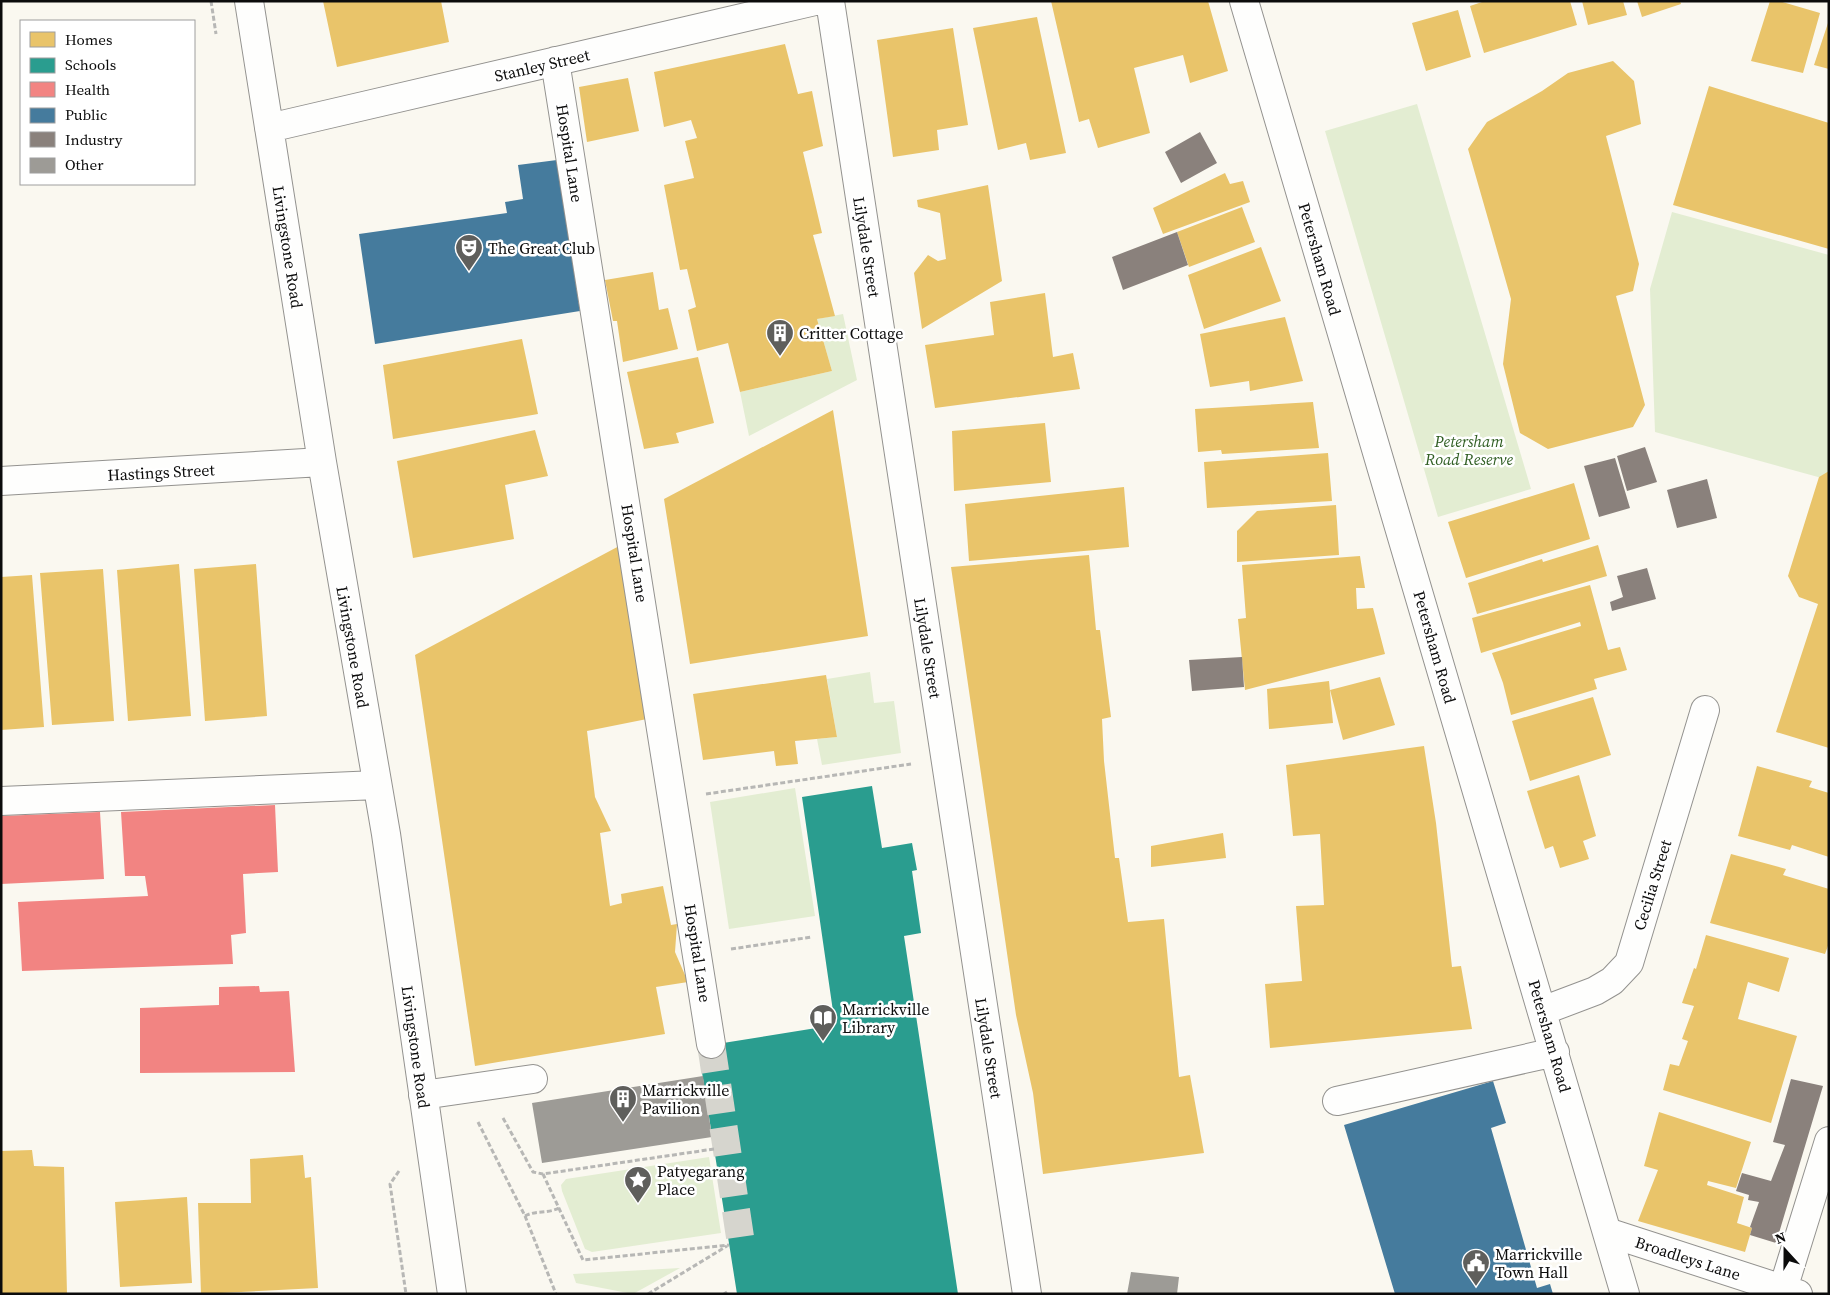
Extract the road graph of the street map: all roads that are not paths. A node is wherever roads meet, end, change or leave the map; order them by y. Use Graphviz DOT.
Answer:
graph roads {
  1 [pos="249,1"];
  2 [pos="815,1"];
  3 [pos="830,1"];
  4 [pos="1244,1"];
  5 [pos="555,62"];
  6 [pos="269,128"];
  7 [pos="322,462"];
  8 [pos="1,481"];
  9 [pos="1705,710"];
  10 [pos="377,785"];
  11 [pos="1,801"];
  12 [pos="1542,1011"];
  13 [pos="711,1044"];
  14 [pos="1554,1052"];
  15 [pos="533,1079"];
  16 [pos="423,1096"];
  17 [pos="1337,1101"];
  18 [pos="1829,1141"];
  19 [pos="1607,1232"];
  20 [pos="1791,1292"];
  21 [pos="452,1294"];
  22 [pos="1027,1294"];
  23 [pos="1625,1294"];
  1 -- 6 [label="street, Livingstone Road"];
  2 -- 5 [label="street, Stanley Street"];
  3 -- 22 [label="street, Lilydale Street"];
  4 -- 12 [label="street, Petersham Road"];
  5 -- 6 [label="street, Stanley Street"];
  5 -- 13 [label="street, Hospital Lane"];
  6 -- 7 [label="street, Livingstone Road"];
  7 -- 8 [label="street, Hastings Street"];
  7 -- 10 [label="street, Livingstone Road"];
  9 -- 12 [label="street, Cecilia Street"];
  10 -- 11 [label="street"];
  10 -- 16 [label="street, Livingstone Road"];
  12 -- 14 [label="street, Petersham Road"];
  14 -- 17 [label="street"];
  14 -- 19 [label="street, Petersham Road"];
  15 -- 16 [label="street"];
  16 -- 21 [label="street, Livingstone Road"];
  18 -- 20 [label="street"];
  19 -- 20 [label="street, Broadleys Lane"];
  19 -- 23 [label="street, Petersham Road"];
}
